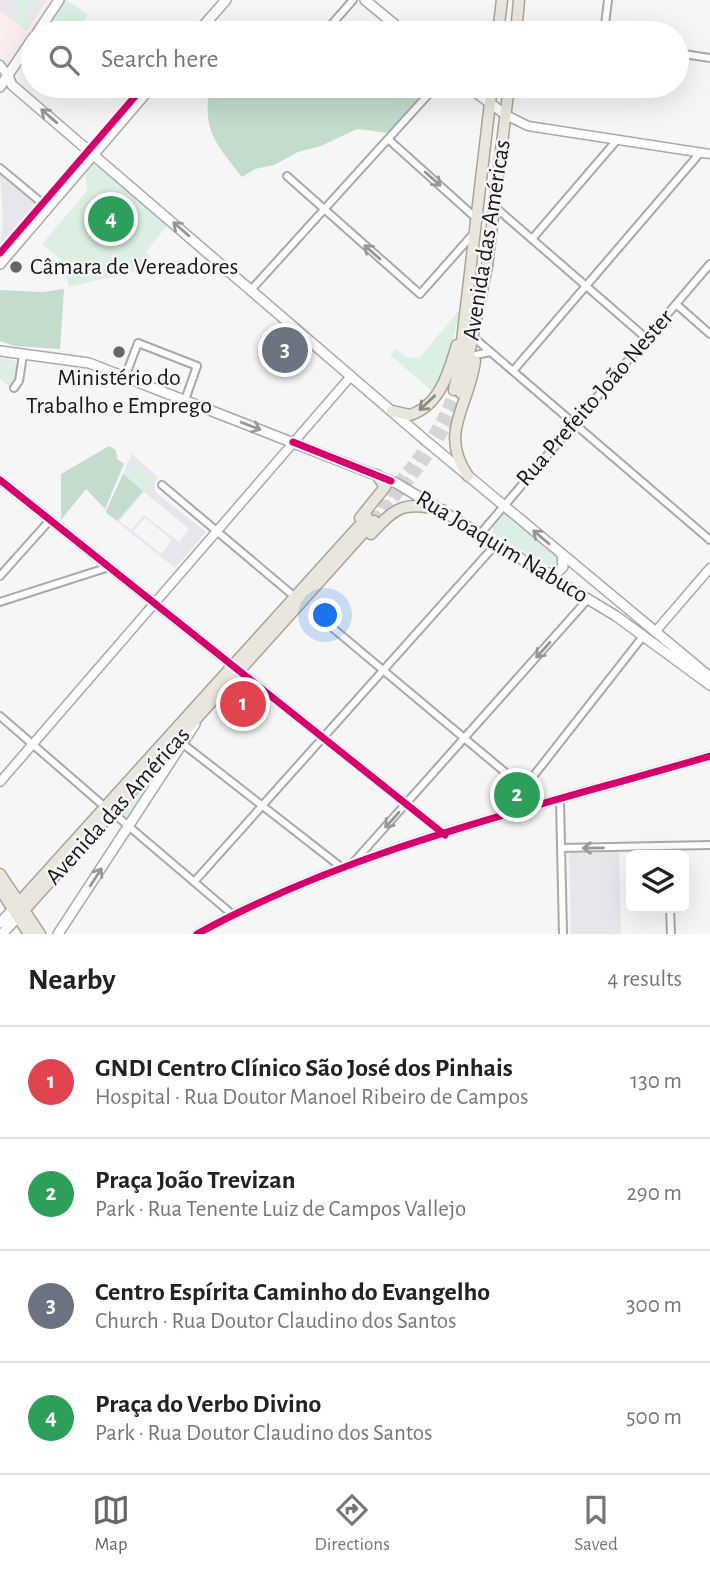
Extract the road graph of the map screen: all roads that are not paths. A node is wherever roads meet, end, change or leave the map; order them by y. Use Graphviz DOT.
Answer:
graph roads {
  1 [pos="59,0"];
  2 [pos="226,0"];
  3 [pos="353,0"];
  4 [pos="365,0"];
  5 [pos="502,0"];
  6 [pos="519,0"];
  7 [pos="608,0"];
  8 [pos="45,21"];
  9 [pos="208,21"];
  10 [pos="335,21"];
  11 [pos="390,21"];
  12 [pos="499,21"];
  13 [pos="517,21"];
  14 [pos="605,21"];
  15 [pos="689,55"];
  16 [pos="21,56"];
  17 [pos="710,58"];
  18 [pos="0,65"];
  19 [pos="8,76"];
  20 [pos="0,87"];
  21 [pos="21,93"];
  22 [pos="27,98"];
  23 [pos="142,98"];
  24 [pos="425,98"];
  25 [pos="482,98"];
  26 [pos="491,98"];
  27 [pos="508,98"];
  28 [pos="490,105"];
  29 [pos="506,115"];
  30 [pos="388,139"];
  31 [pos="617,140"];
  32 [pos="700,153"];
  33 [pos="710,154"];
  34 [pos="94,155"];
  35 [pos="0,168"];
  36 [pos="287,176"];
  37 [pos="495,207"];
  38 [pos="48,208"];
  39 [pos="324,209"];
  40 [pos="477,219"];
  41 [pos="476,230"];
  42 [pos="532,239"];
  43 [pos="0,264"];
  44 [pos="710,264"];
  45 [pos="586,286"];
  46 [pos="251,290"];
  47 [pos="676,304"];
  48 [pos="464,324"];
  49 [pos="710,334"];
  50 [pos="472,337"];
  51 [pos="646,338"];
  52 [pos="0,351"];
  53 [pos="492,352"];
  54 [pos="23,355"];
  55 [pos="476,355"];
  56 [pos="513,371"];
  57 [pos="125,376"];
  58 [pos="351,376"];
  59 [pos="14,388"];
  60 [pos="185,400"];
  61 [pos="392,411"];
  62 [pos="574,423"];
  63 [pos="293,443"];
  64 [pos="377,475"];
  65 [pos="468,475"];
  66 [pos="0,480"];
  67 [pos="162,485"];
  68 [pos="503,505"];
  69 [pos="442,510"];
  70 [pos="371,519"];
  71 [pos="50,520"];
  72 [pos="216,531"];
  73 [pos="481,533"];
  74 [pos="710,540"];
  75 [pos="497,543"];
  76 [pos="562,554"];
  77 [pos="109,567"];
  78 [pos="710,568"];
  79 [pos="580,569"];
  80 [pos="546,573"];
  81 [pos="0,576"];
  82 [pos="310,587"];
  83 [pos="569,587"];
  84 [pos="295,597"];
  85 [pos="589,599"];
  86 [pos="0,602"];
  87 [pos="155,603"];
  88 [pos="316,614"];
  89 [pos="654,632"];
  90 [pos="644,635"];
  91 [pos="236,668"];
  92 [pos="383,670"];
  93 [pos="710,677"];
  94 [pos="710,685"];
  95 [pos="205,710"];
  96 [pos="0,716"];
  97 [pos="323,737"];
  98 [pos="464,738"];
  99 [pos="33,744"];
  100 [pos="183,744"];
  101 [pos="710,756"];
  102 [pos="0,782"];
  103 [pos="524,788"];
  104 [pos="560,801"];
  105 [pos="406,803"];
  106 [pos="544,805"];
  107 [pos="262,806"];
  108 [pos="109,809"];
  109 [pos="129,827"];
  110 [pos="445,835"];
  111 [pos="710,845"];
  112 [pos="669,846"];
  113 [pos="561,848"];
  114 [pos="669,850"];
  115 [pos="353,863"];
  116 [pos="341,867"];
  117 [pos="0,874"];
  118 [pos="194,882"];
  119 [pos="0,889"];
  120 [pos="18,909"];
  121 [pos="670,913"];
  122 [pos="233,915"];
  123 [pos="0,923"];
  124 [pos="2,934"];
  125 [pos="29,934"];
  126 [pos="40,934"];
  127 [pos="58,934"];
  128 [pos="197,934"];
  129 [pos="563,934"];
  130 [pos="671,934"];
  1 -- 8 [label="main road"];
  2 -- 9 [label="main road"];
  3 -- 10 [label="street"];
  4 -- 11 [label="main road"];
  5 -- 12 [label="main road"];
  6 -- 13 [label="main road"];
  7 -- 14 [label="street"];
  15 -- 17 [label="street"];
  16 -- 19 [label="main road"];
  18 -- 19 [label="street"];
  19 -- 20 [label="main road"];
  21 -- 19 [label="main road, one-way"];
  34 -- 22 [label="main road, one-way"];
  23 -- 34 [label="main road"];
  24 -- 30 [label="street"];
  25 -- 28 [label="main road"];
  26 -- 28 [label="main road, Avenida das Américas"];
  27 -- 29 [label="main road, Avenida das Américas"];
  28 -- 29 [label="main road"];
  28 -- 40 [label="main road, Avenida das Américas"];
  29 -- 31 [label="street"];
  29 -- 37 [label="main road, Avenida das Américas"];
  30 -- 39 [label="street"];
  30 -- 40 [label="street, one-way"];
  31 -- 32 [label="street"];
  31 -- 42 [label="street"];
  32 -- 33 [label="street"];
  32 -- 45 [label="street"];
  34 -- 38 [label="main road"];
  46 -- 34 [label="main road, one-way"];
  35 -- 38 [label="street"];
  36 -- 39 [label="street"];
  37 -- 42 [label="street"];
  37 -- 50 [label="main road, Avenida das Américas"];
  38 -- 43 [label="main road"];
  41 -- 39 [label="street, one-way"];
  39 -- 46 [label="street"];
  40 -- 41 [label="main road, Avenida das Américas"];
  41 -- 48 [label="main road, Avenida das Américas"];
  42 -- 45 [label="street"];
  44 -- 47 [label="street, Rua Prefeito João Nester"];
  45 -- 51 [label="street"];
  45 -- 56 [label="street"];
  46 -- 58 [label="main road"];
  47 -- 49 [label="street"];
  47 -- 51 [label="street, Rua Prefeito João Nester"];
  48 -- 50 [label="main road, Avenida das Américas"];
  48 -- 61 [label="main road, one-way"];
  50 -- 53 [label="street"];
  50 -- 55 [label="main road"];
  51 -- 62 [label="street, Rua Prefeito João Nester"];
  52 -- 54 [label="main road, Rua Joaquim Nabuco"];
  53 -- 55 [label="street"];
  53 -- 56 [label="street"];
  54 -- 57 [label="main road, Rua Joaquim Nabuco"];
  54 -- 59 [label="street"];
  55 -- 65 [label="main road"];
  56 -- 62 [label="street"];
  57 -- 60 [label="main road, Rua Joaquim Nabuco"];
  57 -- 60 [label="street"];
  58 -- 61 [label="main road"];
  58 -- 63 [label="street"];
  60 -- 63 [label="main road, Rua Joaquim Nabuco, one-way"];
  61 -- 65 [label="main road"];
  62 -- 68 [label="street, Rua Prefeito João Nester"];
  62 -- 74 [label="street"];
  63 -- 64 [label="main road, Rua Joaquim Nabuco"];
  63 -- 72 [label="street"];
  64 -- 69 [label="main road, Rua Joaquim Nabuco"];
  64 -- 82 [label="main road"];
  65 -- 68 [label="main road"];
  66 -- 71 [label="street"];
  67 -- 72 [label="street"];
  68 -- 73 [label="street, Rua Prefeito João Nester"];
  76 -- 68 [label="main road, one-way"];
  69 -- 73 [label="main road, Rua Joaquim Nabuco"];
  69 -- 82 [label="main road"];
  70 -- 82 [label="main road, Avenida das Américas"];
  71 -- 77 [label="street"];
  71 -- 81 [label="street"];
  72 -- 84 [label="street"];
  72 -- 87 [label="street"];
  73 -- 75 [label="main road, Rua Joaquim Nabuco"];
  75 -- 80 [label="main road, Rua Joaquim Nabuco"];
  75 -- 92 [label="street"];
  76 -- 79 [label="main road"];
  76 -- 80 [label="main road"];
  77 -- 86 [label="street"];
  77 -- 87 [label="street"];
  78 -- 89 [label="street"];
  79 -- 83 [label="main road"];
  79 -- 89 [label="main road"];
  80 -- 83 [label="main road, Rua Joaquim Nabuco"];
  82 -- 84 [label="main road, Avenida das Américas"];
  82 -- 91 [label="main road, Avenida das Américas"];
  83 -- 85 [label="main road, Rua Joaquim Nabuco"];
  84 -- 91 [label="main road, Avenida das Américas"];
  85 -- 90 [label="main road, Rua Joaquim Nabuco"];
  85 -- 98 [label="street, one-way"];
  87 -- 91 [label="street"];
  87 -- 99 [label="street"];
  88 -- 92 [label="street"];
  89 -- 93 [label="main road"];
  90 -- 94 [label="main road, Rua Joaquim Nabuco"];
  90 -- 103 [label="street"];
  91 -- 95 [label="main road, Avenida das Américas"];
  91 -- 97 [label="street"];
  91 -- 108 [label="main road, Avenida das Américas"];
  92 -- 97 [label="street"];
  92 -- 98 [label="street"];
  95 -- 100 [label="main road"];
  95 -- 108 [label="main road, Avenida das Américas"];
  96 -- 99 [label="street"];
  97 -- 105 [label="street"];
  97 -- 107 [label="street"];
  98 -- 103 [label="street"];
  98 -- 105 [label="street"];
  99 -- 102 [label="street"];
  99 -- 108 [label="street"];
  100 -- 107 [label="street"];
  100 -- 109 [label="main road"];
  101 -- 104 [label="street"];
  103 -- 106 [label="street"];
  104 -- 106 [label="street"];
  104 -- 113 [label="street"];
  105 -- 110 [label="street"];
  105 -- 115 [label="street, one-way"];
  106 -- 110 [label="street"];
  107 -- 116 [label="street"];
  107 -- 118 [label="street"];
  108 -- 109 [label="street"];
  108 -- 120 [label="main road, Avenida das Américas"];
  109 -- 118 [label="street"];
  127 -- 109 [label="main road, one-way"];
  110 -- 115 [label="street"];
  111 -- 112 [label="street"];
  112 -- 113 [label="street, one-way"];
  112 -- 114 [label="street"];
  113 -- 129 [label="street"];
  115 -- 116 [label="street"];
  116 -- 122 [label="street"];
  117 -- 120 [label="main road"];
  118 -- 122 [label="street"];
  119 -- 120 [label="main road"];
  120 -- 123 [label="main road, Avenida das Américas"];
  120 -- 124 [label="main road, Avenida das Américas"];
  120 -- 125 [label="main road"];
  120 -- 126 [label="main road"];
  121 -- 130 [label="street"];
  122 -- 128 [label="street"];
}
